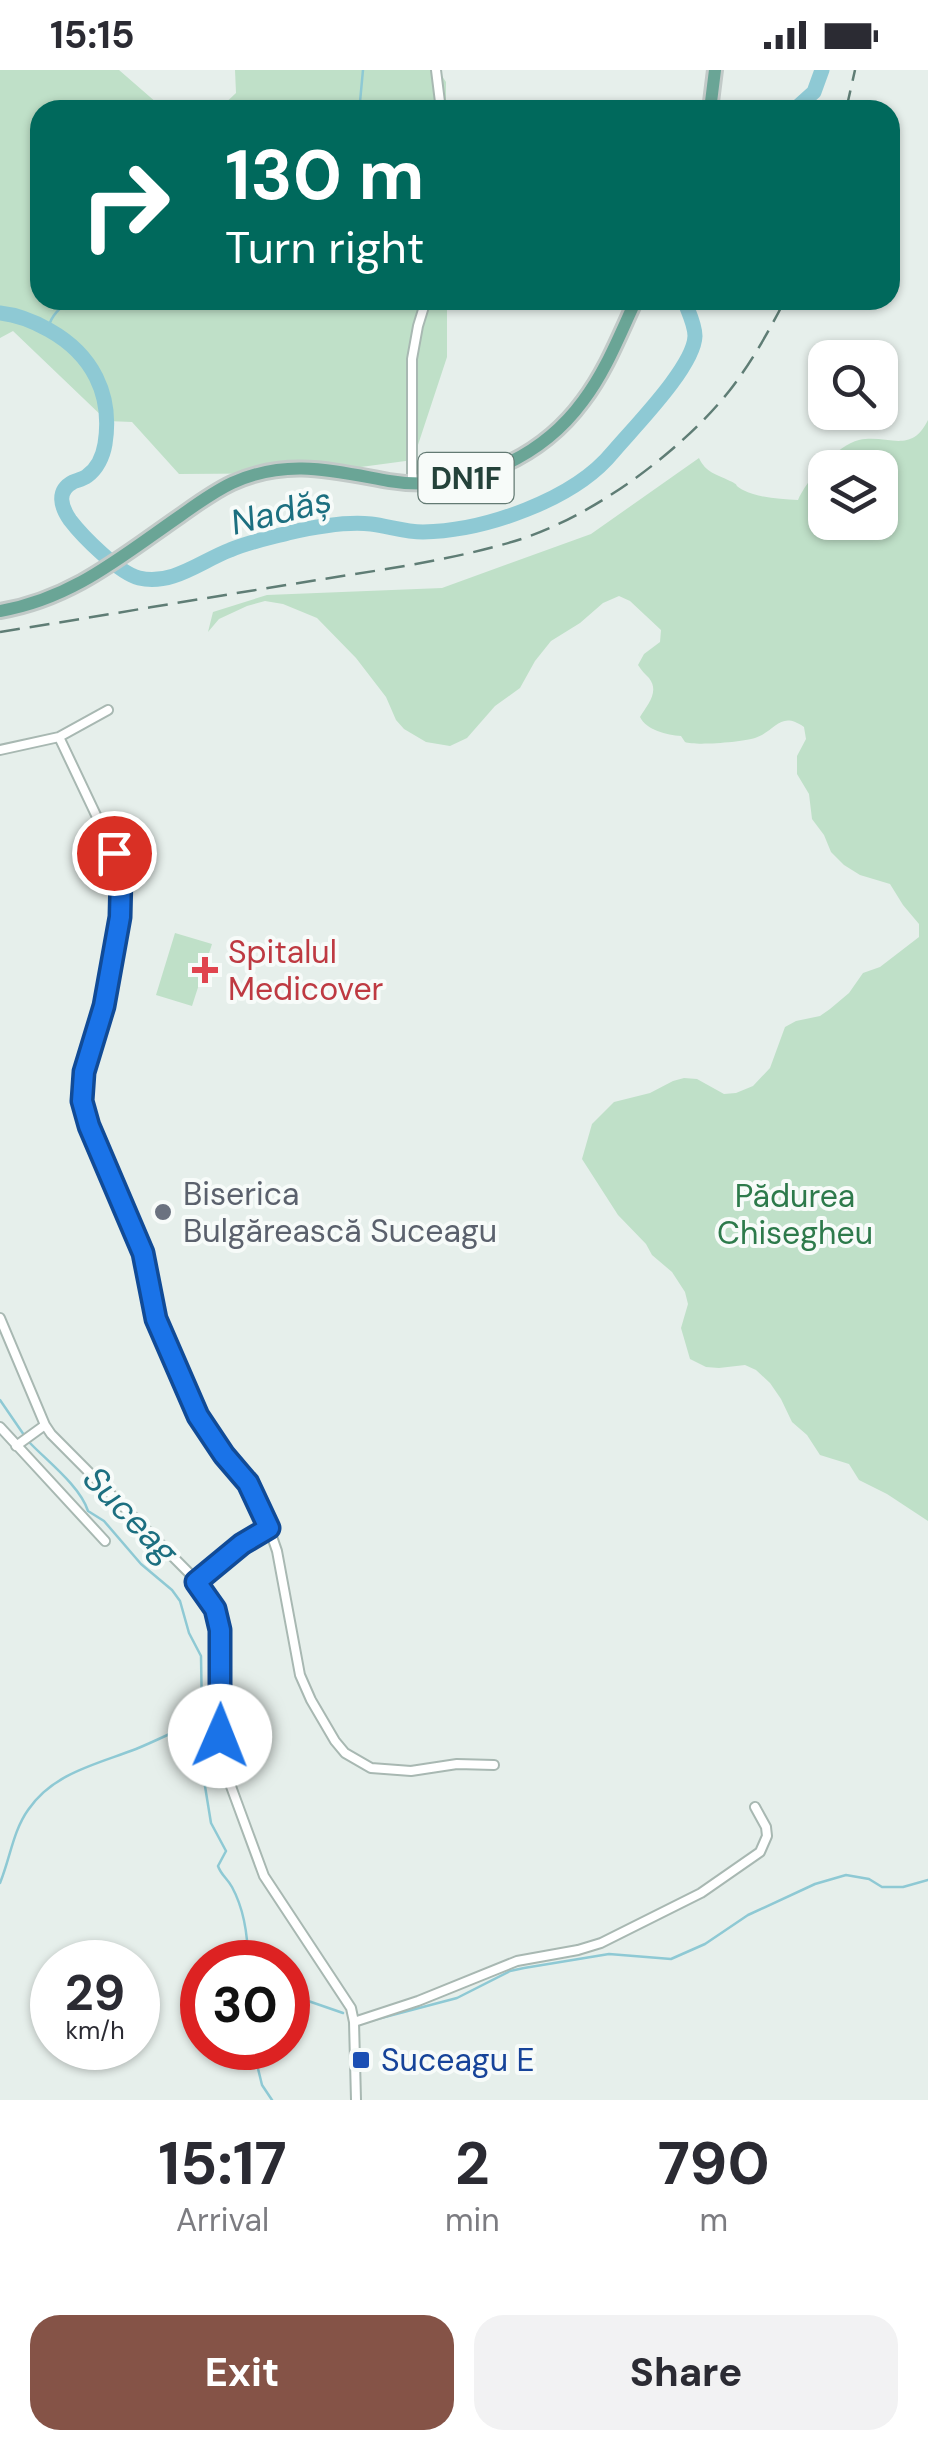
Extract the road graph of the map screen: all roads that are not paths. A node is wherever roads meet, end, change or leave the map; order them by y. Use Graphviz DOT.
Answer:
graph roads {
  1 [pos="436,70"];
  2 [pos="715,70"];
  3 [pos="440,100"];
  4 [pos="711,100"];
  5 [pos="423,310"];
  6 [pos="631,310"];
  7 [pos="412,484"];
  8 [pos="0,610"];
  9 [pos="108,710"];
  10 [pos="60,736"];
  11 [pos="0,750"];
  12 [pos="0,1318"];
  13 [pos="42,1427"];
  14 [pos="0,1428"];
  15 [pos="16,1446"];
  16 [pos="269,1528"];
  17 [pos="106,1541"];
  18 [pos="196,1582"];
  19 [pos="494,1765"];
  20 [pos="755,1806"];
  21 [pos="354,2022"];
  22 [pos="356,2100"];
  1 -- 3 [label="street"];
  2 -- 4 [label="main road"];
  5 -- 7 [label="street"];
  6 -- 7 [label="main road, DN1F"];
  7 -- 8 [label="main road, DN1F"];
  9 -- 10 [label="street"];
  10 -- 11 [label="street"];
  10 -- 16 [label="street"];
  12 -- 13 [label="street"];
  13 -- 15 [label="street"];
  13 -- 18 [label="street"];
  14 -- 15 [label="street"];
  15 -- 17 [label="street"];
  16 -- 18 [label="street"];
  16 -- 19 [label="street"];
  18 -- 21 [label="street"];
  20 -- 21 [label="street"];
  21 -- 22 [label="street"];
}
